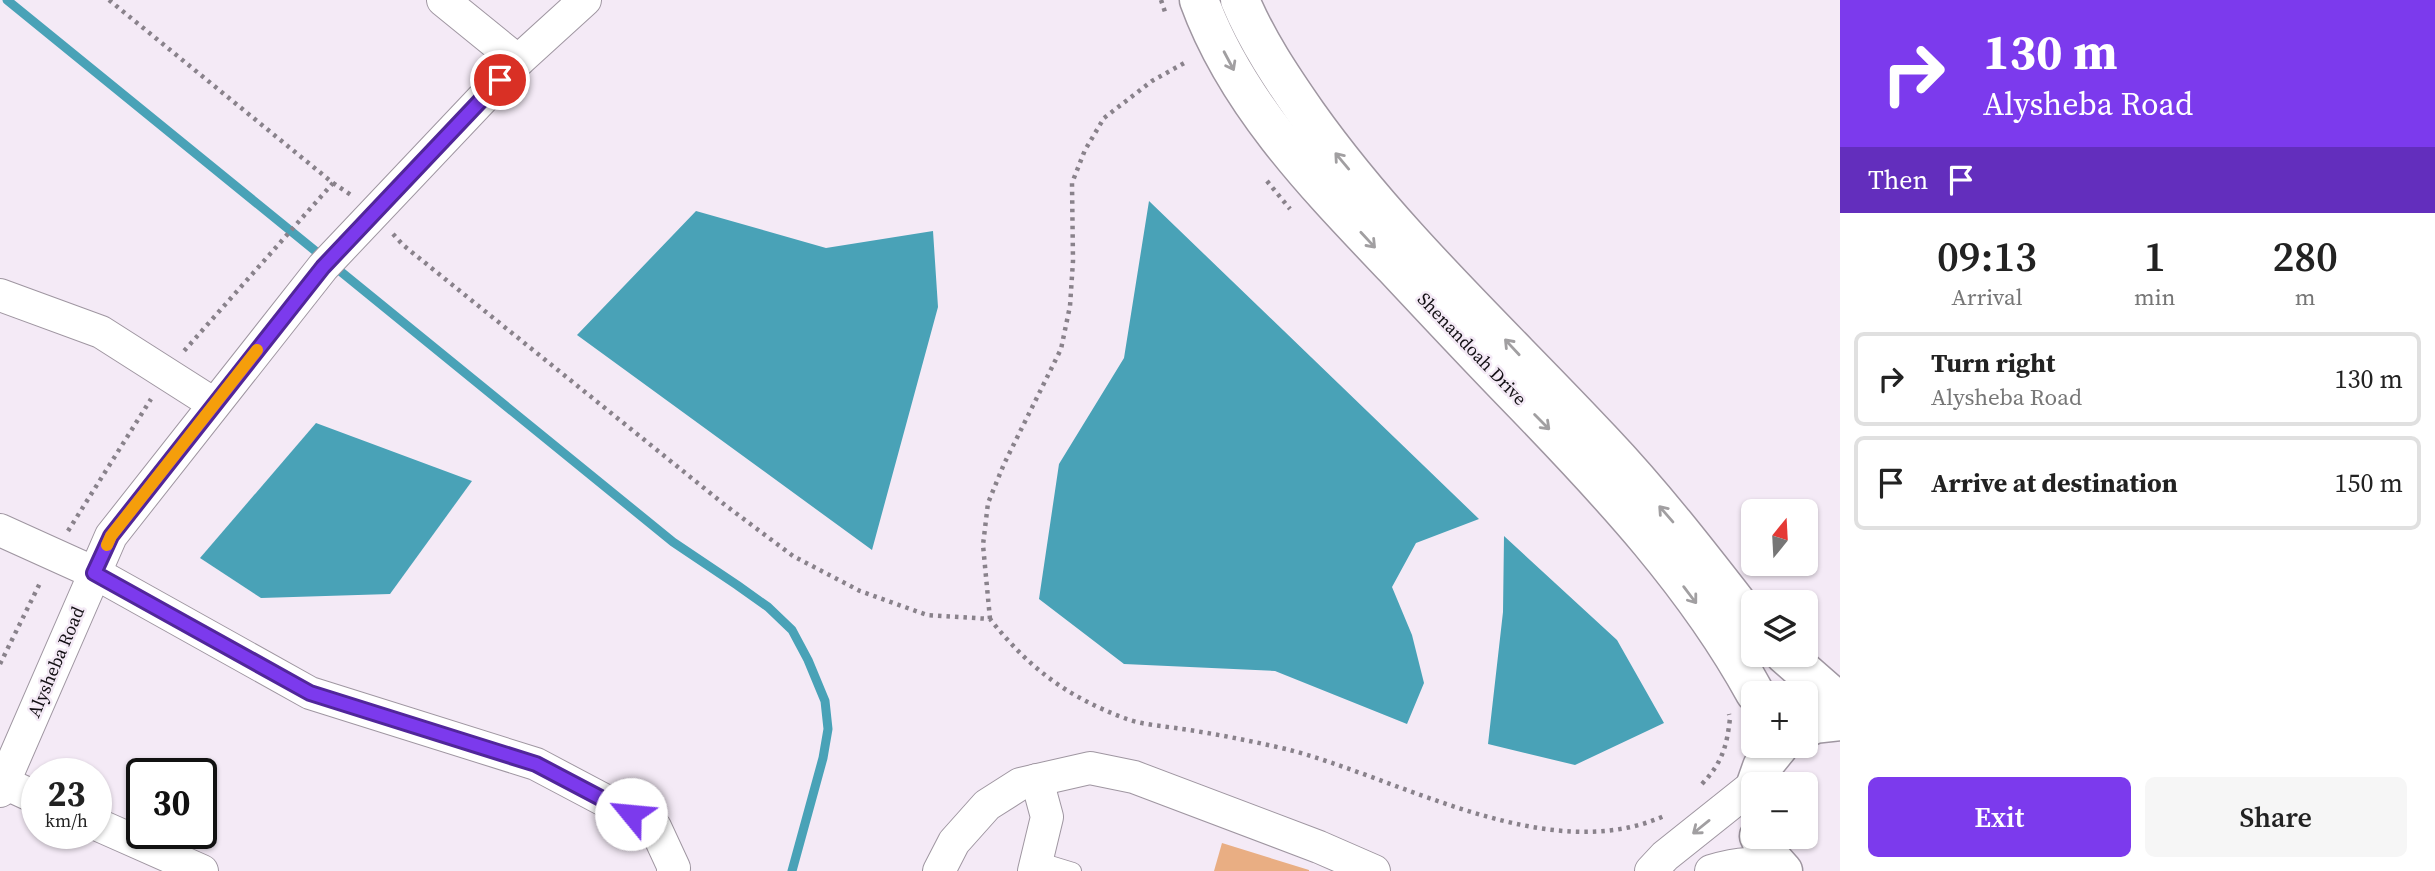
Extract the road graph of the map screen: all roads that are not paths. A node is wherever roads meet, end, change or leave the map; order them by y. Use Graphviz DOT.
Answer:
graph roads {
  1 [pos="443,0"];
  2 [pos="585,0"];
  3 [pos="1240,0"];
  4 [pos="1184,11"];
  5 [pos="518,61"];
  6 [pos="0,295"];
  7 [pos="214,404"];
  8 [pos="0,530"];
  9 [pos="94,573"];
  10 [pos="1741,608"];
  11 [pos="1799,667"];
  12 [pos="1741,701"];
  13 [pos="1840,703"];
  14 [pos="1840,721"];
  15 [pos="1818,724"];
  16 [pos="1037,780"];
  17 [pos="1,785"];
  18 [pos="1741,788"];
  19 [pos="21,792"];
  20 [pos="112,831"];
  21 [pos="1766,849"];
  22 [pos="1036,865"];
  23 [pos="202,871"];
  24 [pos="673,871"];
  25 [pos="939,871"];
  26 [pos="1073,871"];
  27 [pos="1373,871"];
  28 [pos="1651,871"];
  29 [pos="1711,871"];
  30 [pos="1783,871"];
  1 -- 5 [label="street"];
  2 -- 5 [label="street, Alysheba Road"];
  10 -- 3 [label="street, Shenandoah Drive, one-way"];
  4 -- 12 [label="street, Shenandoah Drive, one-way"];
  5 -- 7 [label="street, Alysheba Road"];
  6 -- 7 [label="street"];
  7 -- 9 [label="street, Alysheba Road"];
  8 -- 9 [label="street"];
  9 -- 17 [label="street, Alysheba Road"];
  9 -- 24 [label="street"];
  11 -- 13 [label="street"];
  14 -- 15 [label="street"];
  16 -- 22 [label="street"];
  16 -- 25 [label="street"];
  16 -- 27 [label="street"];
  17 -- 19 [label="street"];
  18 -- 28 [label="street, one-way"];
  20 -- 23 [label="street"];
  21 -- 30 [label="street"];
  22 -- 26 [label="lane"];
  29 -- 30 [label="street"];
}
